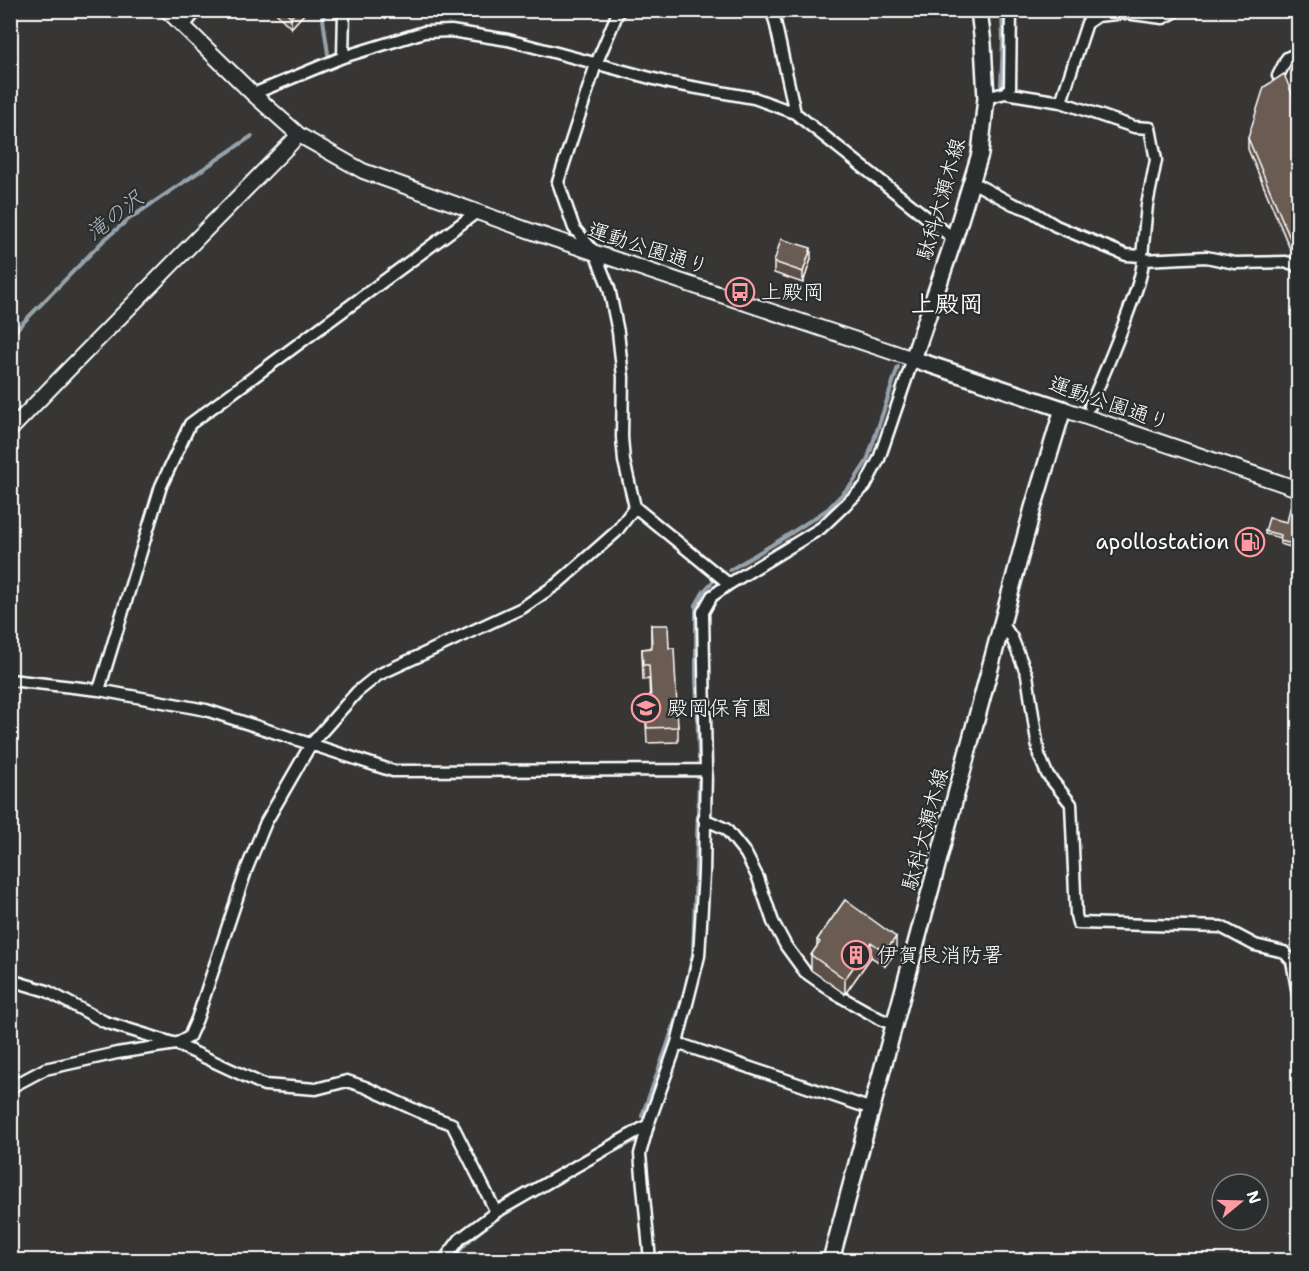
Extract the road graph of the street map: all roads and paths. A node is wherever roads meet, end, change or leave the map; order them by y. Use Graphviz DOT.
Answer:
graph roads {
  1 [pos="167,10"];
  2 [pos="197,10"];
  3 [pos="344,10"];
  4 [pos="619,10"];
  5 [pos="771,10"];
  6 [pos="979,10"];
  7 [pos="1011,10"];
  8 [pos="1174,10"];
  9 [pos="184,26"];
  10 [pos="343,57"];
  11 [pos="1299,57"];
  12 [pos="596,64"];
  13 [pos="1278,76"];
  14 [pos="1005,93"];
  15 [pos="253,94"];
  16 [pos="986,98"];
  17 [pos="1060,102"];
  18 [pos="795,112"];
  19 [pos="299,135"];
  20 [pos="972,182"];
  21 [pos="477,212"];
  22 [pos="954,238"];
  23 [pos="595,253"];
  24 [pos="1143,258"];
  25 [pos="1299,268"];
  26 [pos="913,359"];
  27 [pos="1090,406"];
  28 [pos="1063,409"];
  29 [pos="10,430"];
  30 [pos="1299,489"];
  31 [pos="635,507"];
  32 [pos="729,584"];
  33 [pos="1002,623"];
  34 [pos="10,680"];
  35 [pos="99,690"];
  36 [pos="311,744"];
  37 [pos="706,770"];
  38 [pos="704,819"];
  39 [pos="10,980"];
  40 [pos="1299,994"];
  41 [pos="894,1024"];
  42 [pos="677,1043"];
  43 [pos="176,1044"];
  44 [pos="10,1089"];
  45 [pos="872,1109"];
  46 [pos="648,1125"];
  47 [pos="496,1212"];
  48 [pos="444,1260"];
  49 [pos="650,1260"];
  50 [pos="831,1260"];
  1 -- 9 [label="street, 運動公園通り"];
  2 -- 9 [label="street"];
  3 -- 10 [label="street"];
  4 -- 12 [label="street"];
  5 -- 18 [label="street"];
  6 -- 16 [label="main road, 駄科大瀬木線"];
  7 -- 14 [label="street"];
  8 -- 17 [label="street"];
  9 -- 15 [label="street, 運動公園通り"];
  10 -- 12 [label="street"];
  10 -- 15 [label="street"];
  11 -- 13 [label="street"];
  12 -- 18 [label="street"];
  12 -- 23 [label="street"];
  14 -- 16 [label="street"];
  14 -- 17 [label="street"];
  15 -- 19 [label="street, 運動公園通り"];
  16 -- 20 [label="main road, 駄科大瀬木線"];
  17 -- 24 [label="street"];
  18 -- 22 [label="street"];
  19 -- 21 [label="street, 運動公園通り"];
  19 -- 29 [label="street"];
  20 -- 22 [label="main road, 駄科大瀬木線"];
  20 -- 24 [label="street"];
  21 -- 23 [label="street, 運動公園通り"];
  21 -- 35 [label="street"];
  22 -- 26 [label="main road, 駄科大瀬木線"];
  23 -- 26 [label="street, 運動公園通り"];
  23 -- 31 [label="street"];
  24 -- 25 [label="street"];
  24 -- 27 [label="street"];
  26 -- 28 [label="main road, 運動公園通り"];
  26 -- 32 [label="street"];
  28 -- 30 [label="street, 運動公園通り"];
  28 -- 33 [label="main road, 駄科大瀬木線"];
  31 -- 32 [label="street"];
  31 -- 36 [label="street"];
  32 -- 37 [label="street"];
  33 -- 40 [label="street"];
  33 -- 41 [label="main road, 駄科大瀬木線"];
  34 -- 35 [label="street"];
  35 -- 36 [label="street"];
  36 -- 37 [label="street"];
  36 -- 43 [label="street"];
  37 -- 38 [label="street"];
  38 -- 41 [label="street"];
  38 -- 42 [label="street"];
  39 -- 43 [label="street"];
  41 -- 45 [label="main road, 駄科大瀬木線"];
  42 -- 45 [label="street"];
  42 -- 46 [label="street"];
  43 -- 44 [label="street"];
  43 -- 47 [label="street"];
  45 -- 50 [label="main road, 駄科大瀬木線"];
  46 -- 47 [label="street"];
  46 -- 49 [label="street"];
  47 -- 48 [label="street"];
}
